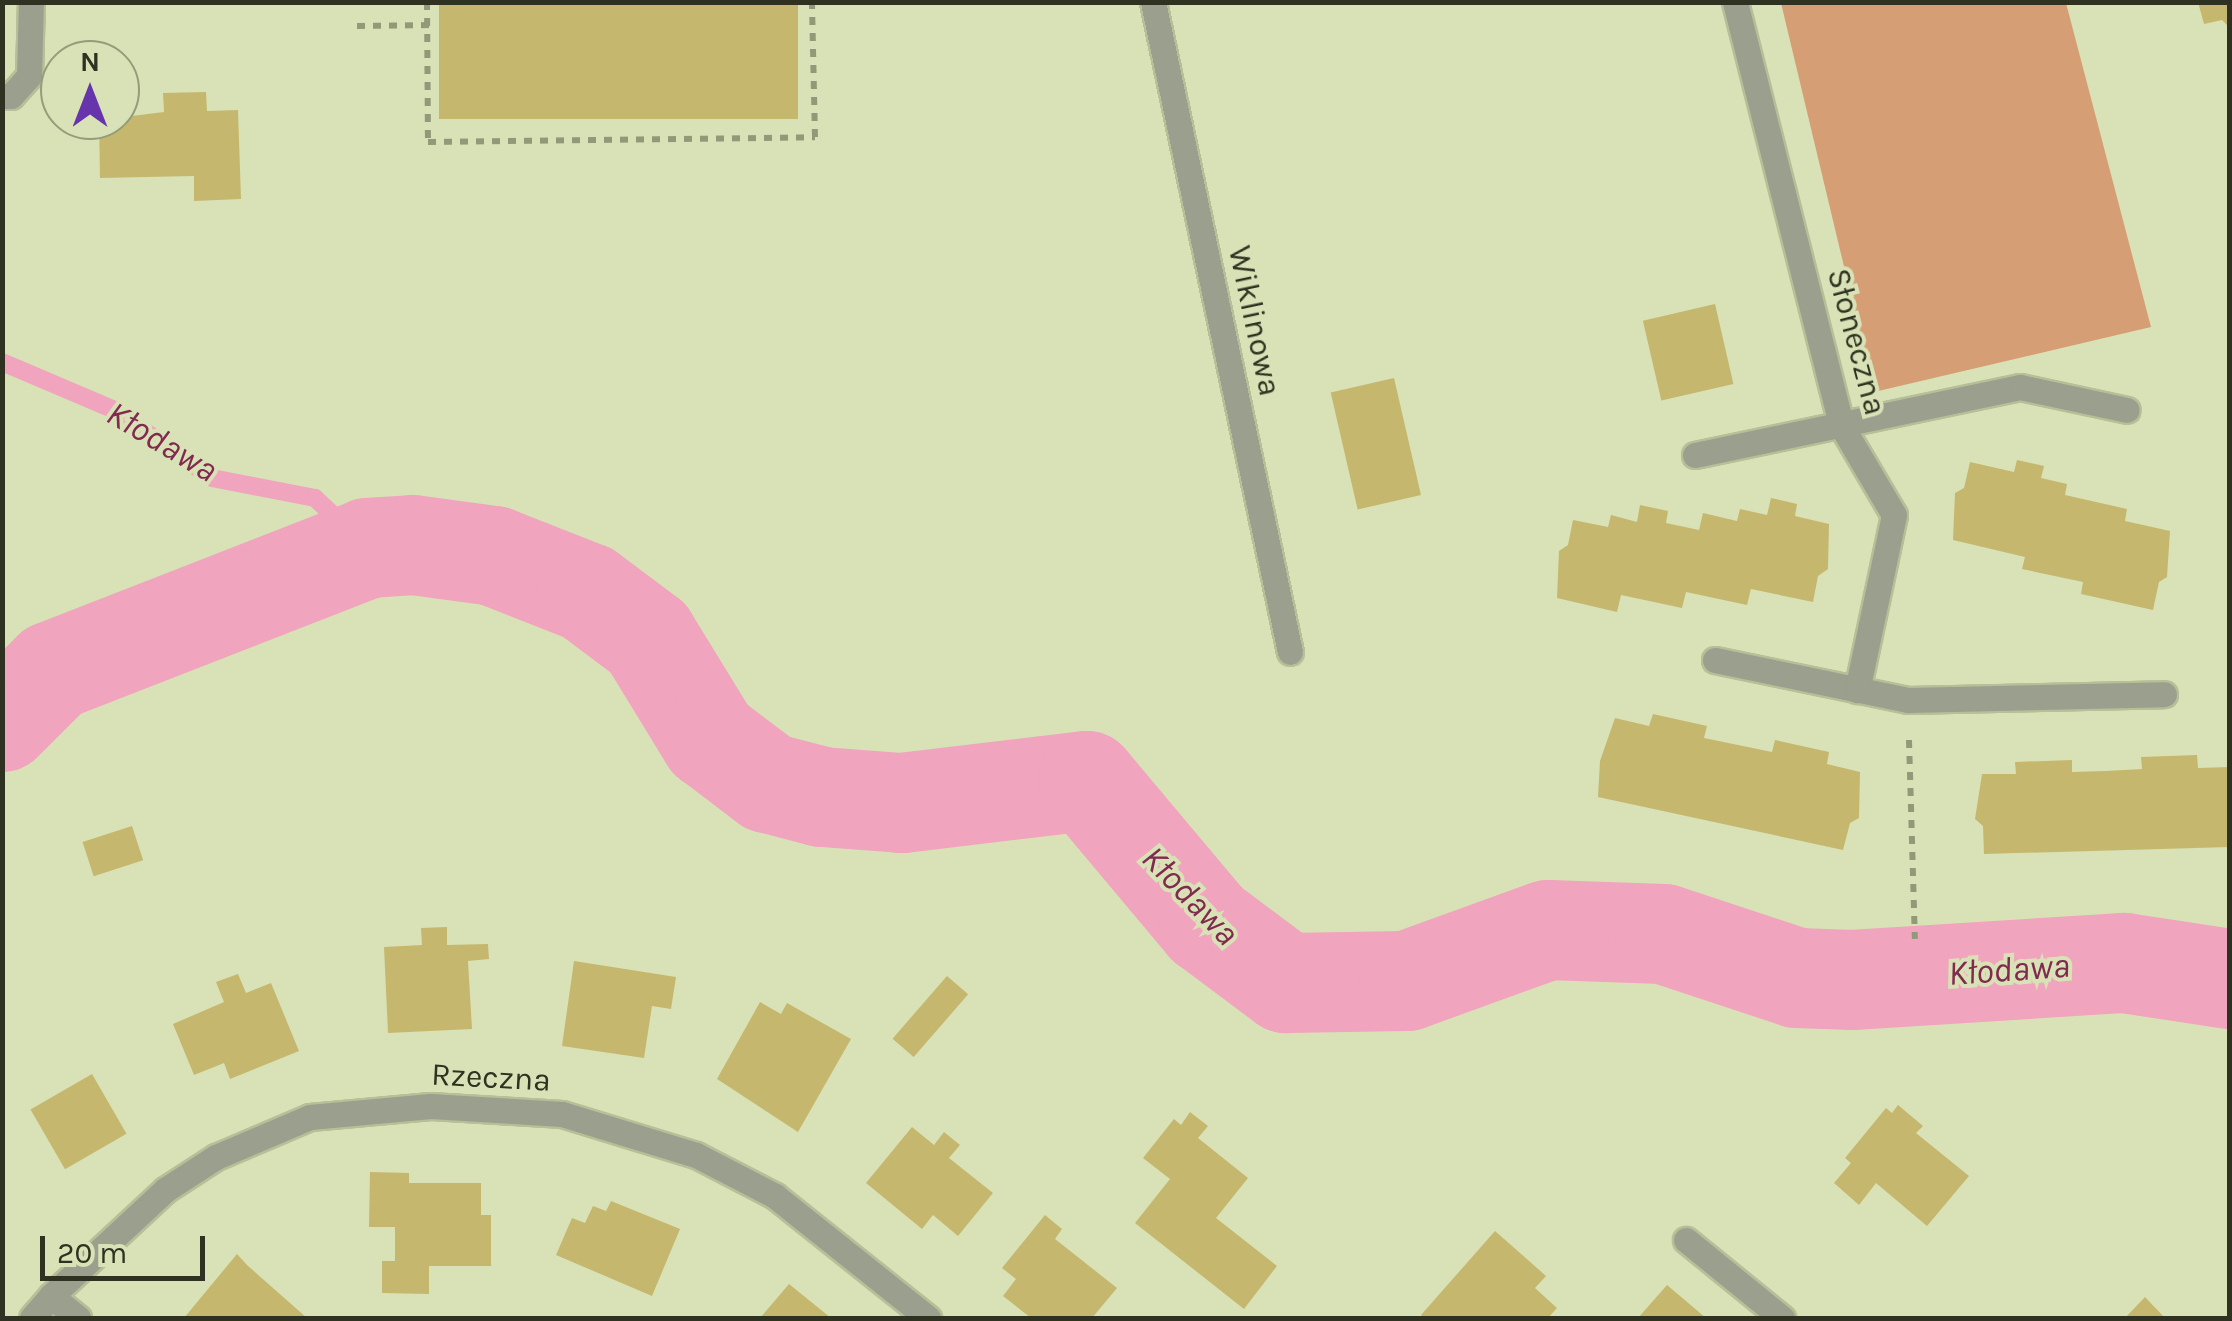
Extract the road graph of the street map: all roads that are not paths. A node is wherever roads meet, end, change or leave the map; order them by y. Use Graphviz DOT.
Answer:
graph roads {
  1 [pos="31,2"];
  2 [pos="1154,2"];
  3 [pos="1735,2"];
  4 [pos="2,96"];
  5 [pos="2126,410"];
  6 [pos="1841,425"];
  7 [pos="1695,454"];
  8 [pos="1290,652"];
  9 [pos="1714,660"];
  10 [pos="1857,690"];
  11 [pos="2164,694"];
  12 [pos="1686,1240"];
  13 [pos="51,1296"];
  14 [pos="32,1318"];
  15 [pos="78,1318"];
  16 [pos="928,1318"];
  17 [pos="1782,1318"];
  1 -- 4 [label="street"];
  2 -- 8 [label="street, Wiklinowa"];
  3 -- 6 [label="street, Słoneczna"];
  5 -- 6 [label="street"];
  6 -- 7 [label="street"];
  6 -- 10 [label="street, Słoneczna"];
  9 -- 10 [label="street"];
  10 -- 11 [label="street"];
  12 -- 17 [label="street"];
  13 -- 14 [label="street, Rzeczna"];
  13 -- 15 [label="street"];
  13 -- 16 [label="street, Rzeczna"];
}
